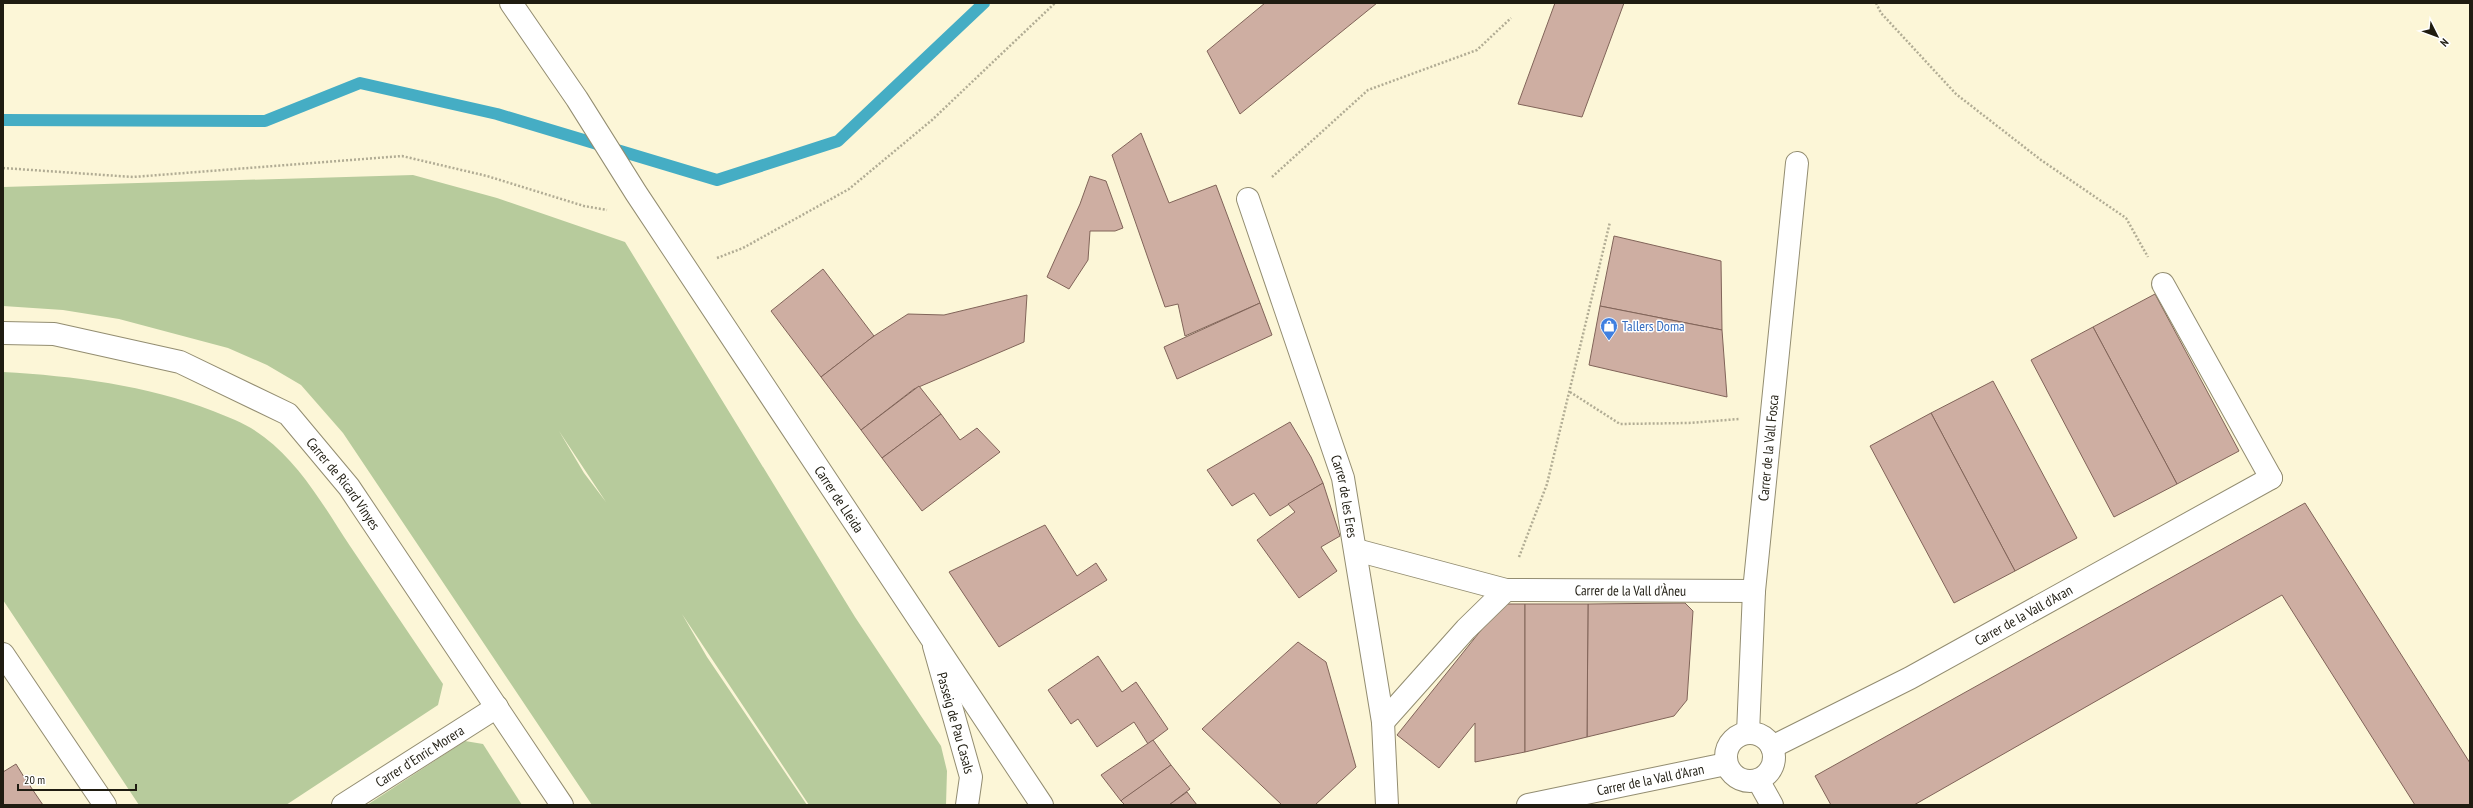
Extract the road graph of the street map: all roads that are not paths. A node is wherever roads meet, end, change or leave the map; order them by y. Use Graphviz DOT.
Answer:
graph roads {
  1 [pos="511,3"];
  2 [pos="1797,163"];
  3 [pos="1248,199"];
  4 [pos="2163,284"];
  5 [pos="3,333"];
  6 [pos="1356,550"];
  7 [pos="1506,590"];
  8 [pos="1754,591"];
  9 [pos="933,641"];
  10 [pos="3,654"];
  11 [pos="496,707"];
  12 [pos="1383,722"];
  13 [pos="1748,732"];
  14 [pos="1772,747"];
  15 [pos="1726,764"];
  16 [pos="1758,780"];
  17 [pos="105,805"];
  18 [pos="342,805"];
  19 [pos="562,805"];
  20 [pos="967,805"];
  21 [pos="1042,805"];
  22 [pos="1387,805"];
  23 [pos="1528,805"];
  24 [pos="1772,805"];
  1 -- 9 [label="street, Carrer de Lleida"];
  2 -- 8 [label="street, Carrer de la Vall Fosca"];
  3 -- 6 [label="street, Carrer de les Eres"];
  4 -- 14 [label="street, Carrer de la Vall d'Aran"];
  5 -- 11 [label="street, Carrer de Ricard Vinyes"];
  6 -- 7 [label="street, Carrer de la Vall d'Àneu"];
  6 -- 12 [label="street, Carrer de les Eres"];
  7 -- 8 [label="street, Carrer de la Vall d'Àneu"];
  7 -- 12 [label="street"];
  8 -- 13 [label="street, Carrer de la Vall Fosca"];
  9 -- 20 [label="street, Passeig de Pau Casals"];
  9 -- 21 [label="street, Carrer de Lleida"];
  10 -- 17 [label="street"];
  11 -- 18 [label="street, Carrer d'Enric Morera"];
  11 -- 19 [label="street, Carrer de Ricard Vinyes"];
  12 -- 22 [label="street, Carrer de les Eres"];
  13 -- 14 [label="street"];
  13 -- 15 [label="street"];
  14 -- 16 [label="street"];
  15 -- 16 [label="street"];
  15 -- 23 [label="street, Carrer de la Vall d'Aran"];
  16 -- 24 [label="street"];
}
